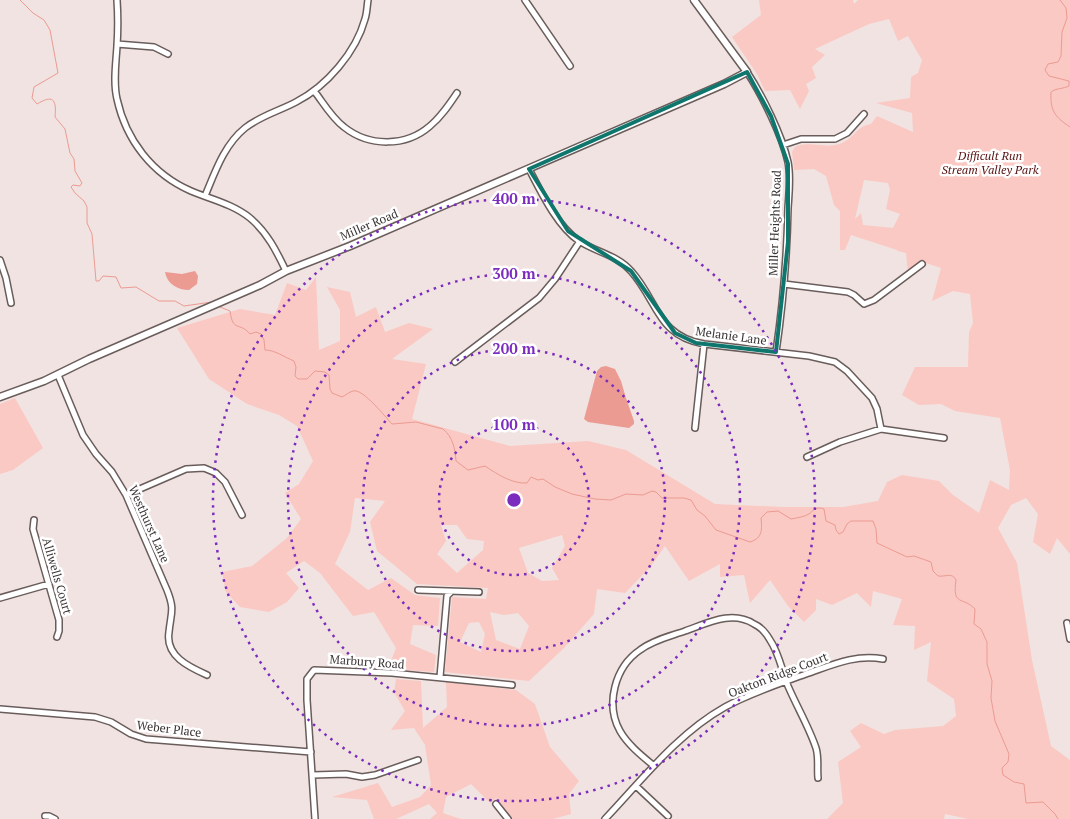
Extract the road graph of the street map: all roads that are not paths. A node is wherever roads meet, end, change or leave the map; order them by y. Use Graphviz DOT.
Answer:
graph roads {
  1 [pos="117,0"];
  2 [pos="368,0"];
  3 [pos="525,0"];
  4 [pos="694,0"];
  5 [pos="117,44"];
  6 [pos="168,54"];
  7 [pos="570,66"];
  8 [pos="746,72"];
  9 [pos="315,92"];
  10 [pos="457,93"];
  11 [pos="864,114"];
  12 [pos="783,145"];
  13 [pos="529,169"];
  14 [pos="205,196"];
  15 [pos="580,241"];
  16 [pos="0,260"];
  17 [pos="922,264"];
  18 [pos="286,271"];
  19 [pos="784,284"];
  20 [pos="10,303"];
  21 [pos="704,344"];
  22 [pos="776,352"];
  23 [pos="455,362"];
  24 [pos="58,375"];
  25 [pos="0,397"];
  26 [pos="695,428"];
  27 [pos="881,429"];
  28 [pos="944,438"];
  29 [pos="807,457"];
  30 [pos="126,495"];
  31 [pos="242,515"];
  32 [pos="34,520"];
  33 [pos="49,584"];
  34 [pos="418,590"];
  35 [pos="451,592"];
  36 [pos="480,592"];
  37 [pos="0,598"];
  38 [pos="1068,623"];
  39 [pos="57,637"];
  40 [pos="1070,639"];
  41 [pos="883,658"];
  42 [pos="208,676"];
  43 [pos="440,677"];
  44 [pos="786,681"];
  45 [pos="512,685"];
  46 [pos="0,709"];
  47 [pos="311,752"];
  48 [pos="418,760"];
  49 [pos="654,766"];
  50 [pos="313,775"];
  51 [pos="818,778"];
  52 [pos="636,786"];
  53 [pos="496,804"];
  54 [pos="45,816"];
  55 [pos="668,816"];
  56 [pos="55,819"];
  57 [pos="315,819"];
  58 [pos="508,819"];
  59 [pos="605,819"];
  1 -- 5 [label="street"];
  2 -- 9 [label="street"];
  3 -- 7 [label="street"];
  4 -- 8 [label="street, Miller Heights Road"];
  5 -- 6 [label="street"];
  5 -- 14 [label="street"];
  8 -- 12 [label="street, Miller Heights Road"];
  8 -- 13 [label="street, Miller Road"];
  9 -- 10 [label="street"];
  9 -- 14 [label="street"];
  11 -- 12 [label="street"];
  12 -- 19 [label="street, Miller Heights Road"];
  13 -- 15 [label="street, Melanie Lane"];
  13 -- 18 [label="street, Miller Road"];
  14 -- 18 [label="street"];
  15 -- 21 [label="street, Melanie Lane"];
  15 -- 23 [label="street"];
  16 -- 20 [label="street"];
  17 -- 19 [label="street"];
  18 -- 24 [label="street, Miller Road"];
  19 -- 22 [label="street, Miller Heights Road"];
  21 -- 22 [label="street, Melanie Lane"];
  21 -- 26 [label="street"];
  22 -- 27 [label="street, Melanie Lane"];
  24 -- 25 [label="street, Miller Road"];
  24 -- 30 [label="street, Westhurst Lane"];
  27 -- 28 [label="street"];
  27 -- 29 [label="street"];
  30 -- 31 [label="street"];
  30 -- 42 [label="street, Westhurst Lane"];
  32 -- 33 [label="street, Alliwells Court"];
  33 -- 37 [label="street"];
  33 -- 39 [label="street, Alliwells Court"];
  34 -- 35 [label="street"];
  35 -- 36 [label="street"];
  35 -- 43 [label="street"];
  38 -- 40 [label="street"];
  41 -- 44 [label="street, Oakton Ridge Court"];
  43 -- 45 [label="street, Marbury Road"];
  43 -- 47 [label="street, Marbury Road"];
  44 -- 49 [label="street, Oakton Ridge Court"];
  44 -- 49 [label="street"];
  44 -- 51 [label="street"];
  46 -- 47 [label="street, Weber Place"];
  47 -- 50 [label="street, Marbury Road"];
  48 -- 50 [label="street"];
  49 -- 52 [label="street, Oakton Ridge Court"];
  50 -- 57 [label="street, Marbury Road"];
  52 -- 55 [label="street"];
  52 -- 59 [label="street, Oakton Ridge Court"];
  53 -- 58 [label="street"];
  54 -- 56 [label="street"];
}
